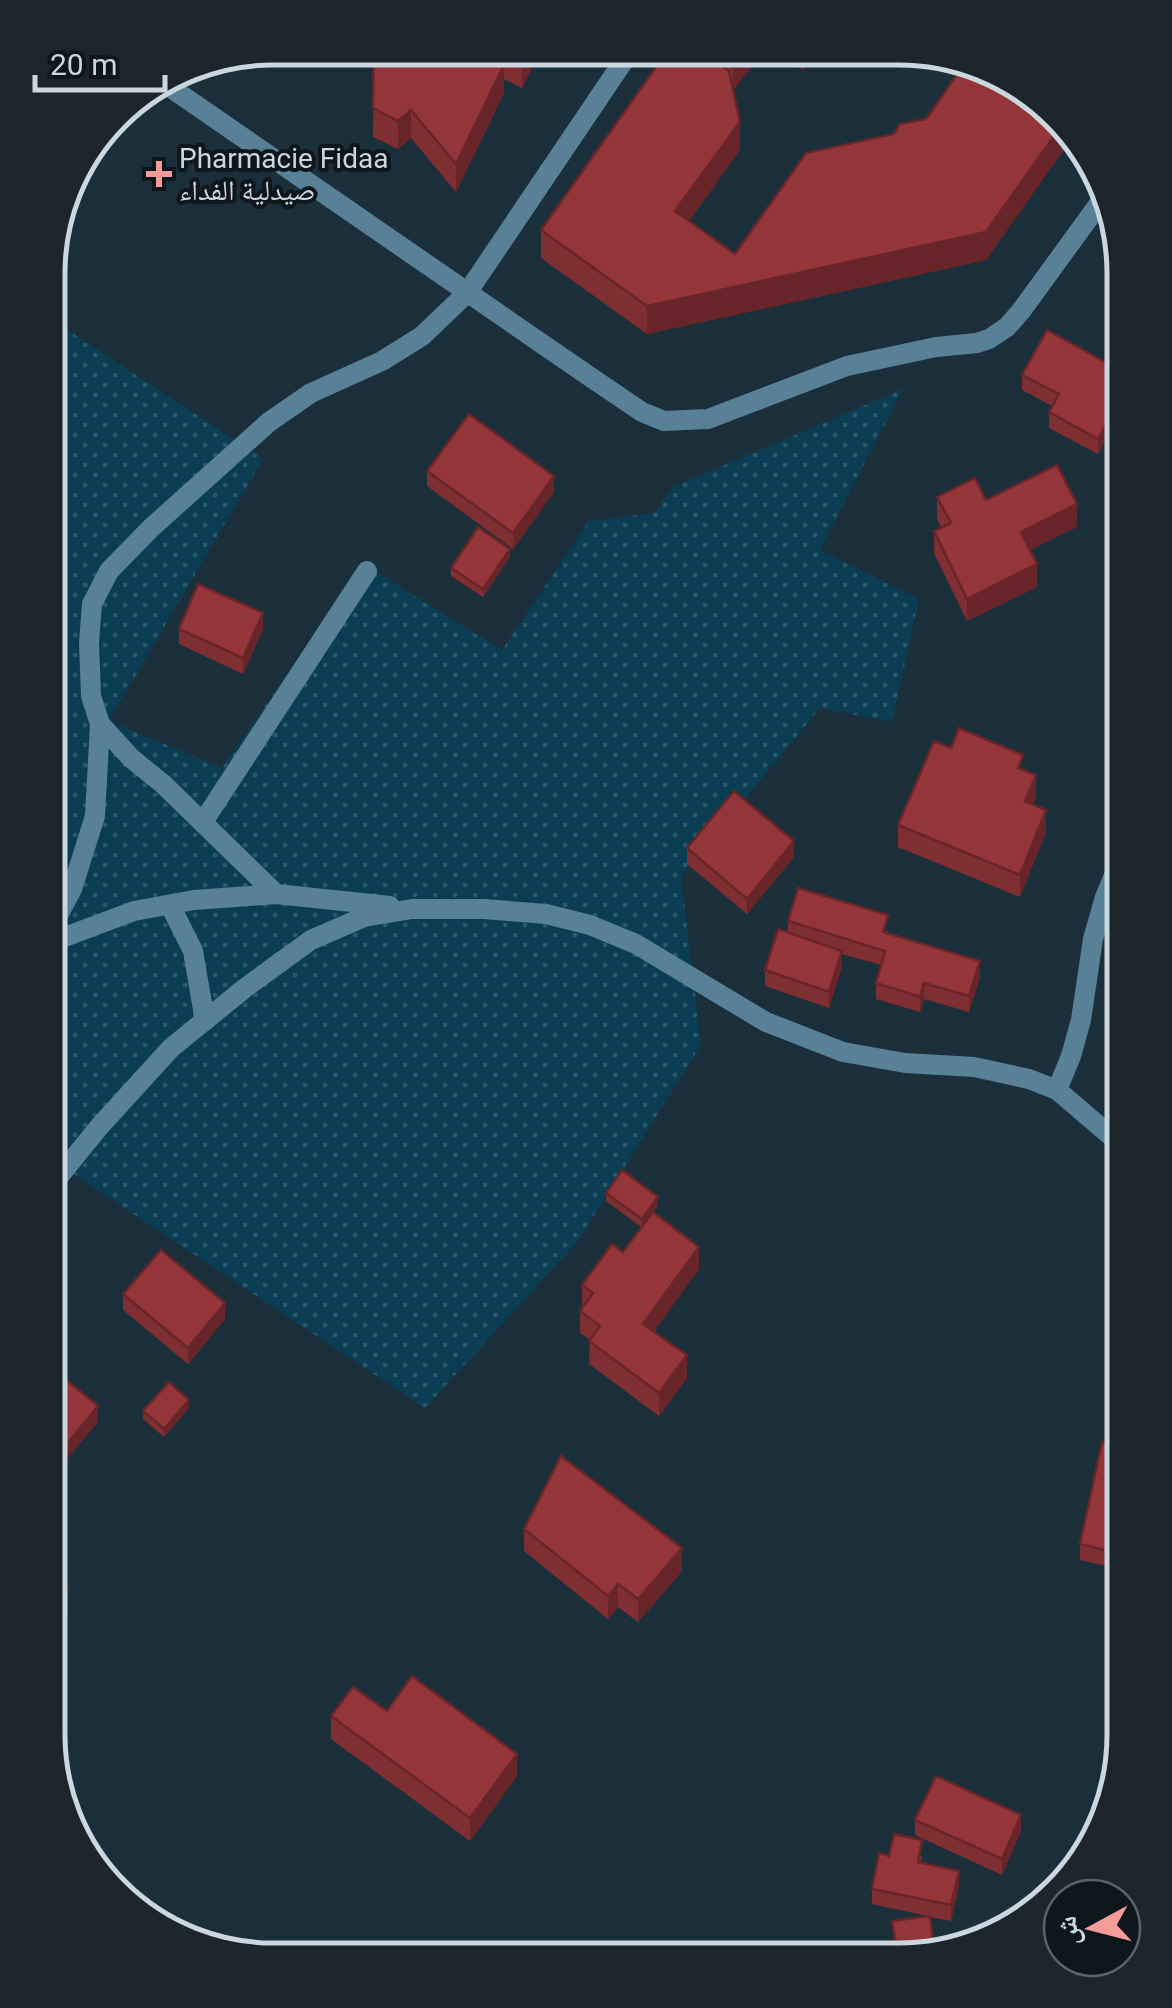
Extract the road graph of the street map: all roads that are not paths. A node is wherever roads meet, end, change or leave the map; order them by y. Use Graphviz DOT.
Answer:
graph roads {
  1 [pos="620,65"];
  2 [pos="175,90"];
  3 [pos="1096,208"];
  4 [pos="467,293"];
  5 [pos="367,571"];
  6 [pos="100,724"];
  7 [pos="203,822"];
  8 [pos="1107,892"];
  9 [pos="276,894"];
  10 [pos="65,903"];
  11 [pos="170,905"];
  12 [pos="412,909"];
  13 [pos="65,937"];
  14 [pos="205,1021"];
  15 [pos="1057,1090"];
  16 [pos="1107,1133"];
  17 [pos="65,1169"];
  1 -- 4 [label="street"];
  2 -- 4 [label="street"];
  3 -- 4 [label="street"];
  4 -- 6 [label="street"];
  5 -- 7 [label="street"];
  6 -- 7 [label="street"];
  6 -- 10 [label="street"];
  7 -- 9 [label="street"];
  8 -- 15 [label="street"];
  9 -- 11 [label="street"];
  9 -- 12 [label="street"];
  11 -- 13 [label="street"];
  11 -- 14 [label="street"];
  12 -- 14 [label="street"];
  12 -- 15 [label="street"];
  14 -- 17 [label="street"];
  15 -- 16 [label="street"];
}
